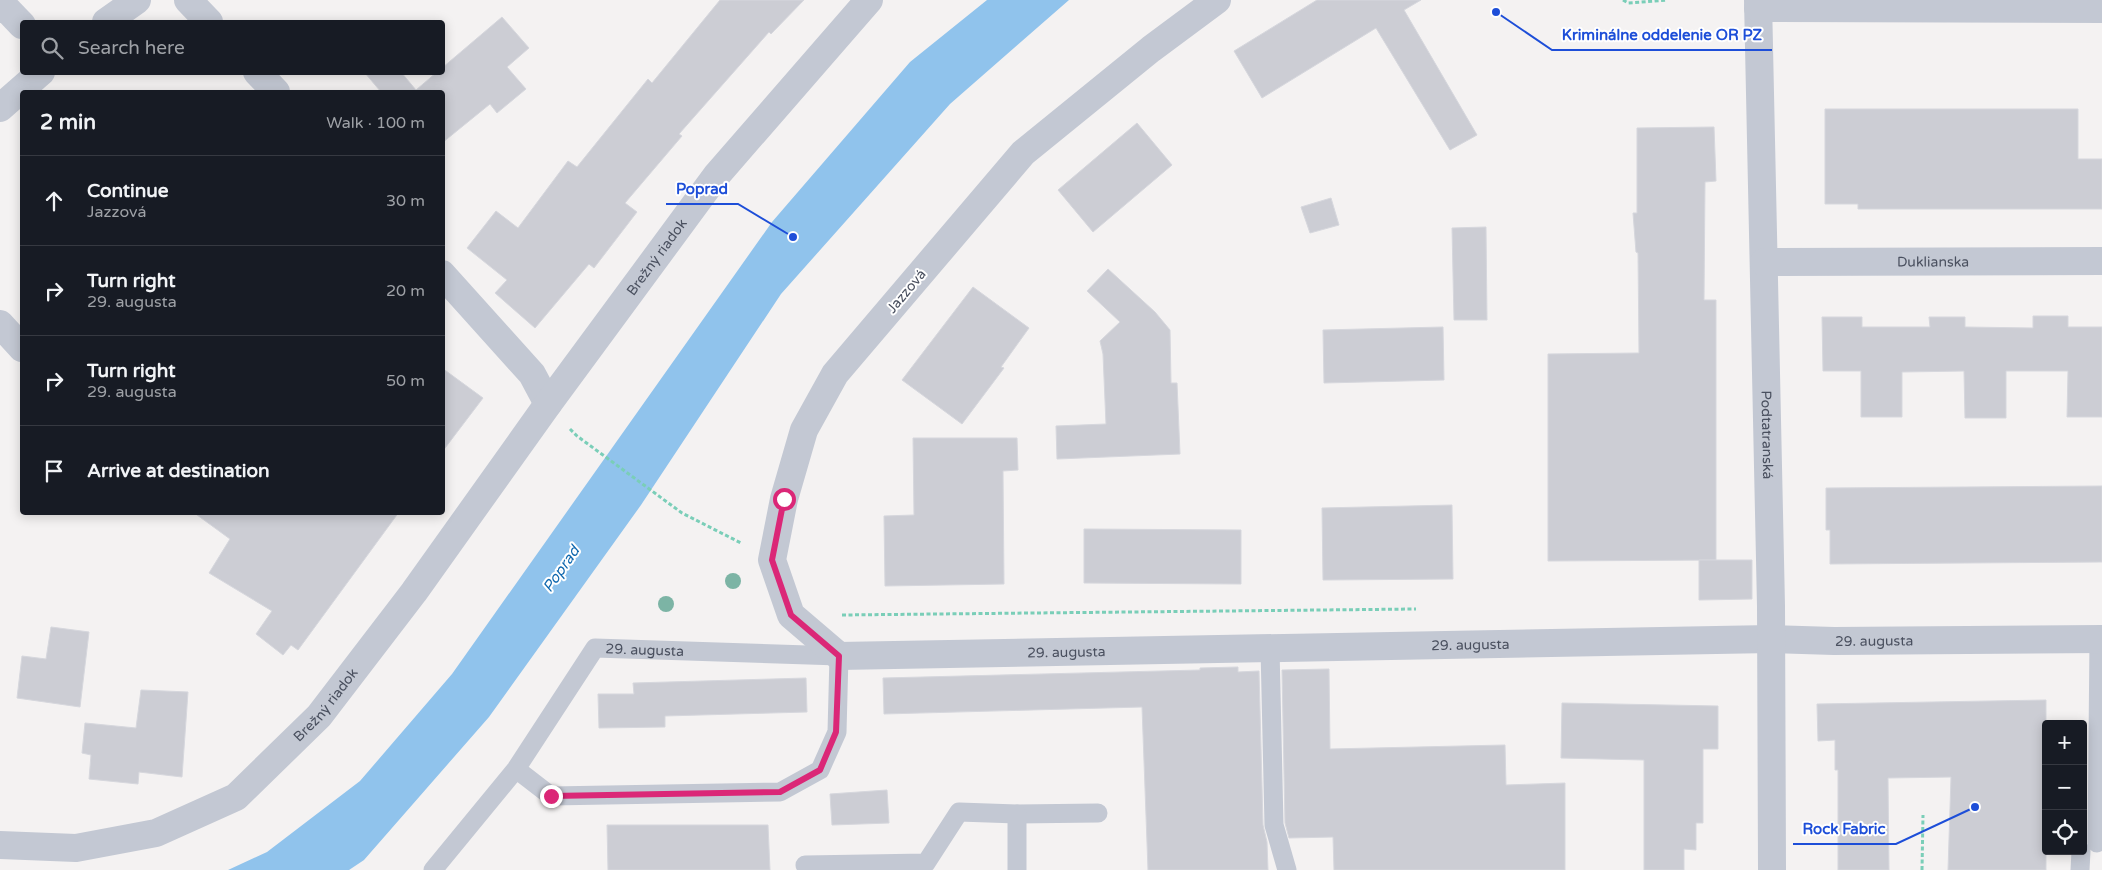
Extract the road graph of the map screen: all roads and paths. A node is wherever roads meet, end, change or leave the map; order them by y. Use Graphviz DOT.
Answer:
graph roads {
  1 [pos="137,0"];
  2 [pos="188,0"];
  3 [pos="869,0"];
  4 [pos="1217,0"];
  5 [pos="1623,0"];
  6 [pos="1667,0"];
  7 [pos="0,2"];
  8 [pos="1758,4"];
  9 [pos="1866,4"];
  10 [pos="2102,9"];
  11 [pos="109,20"];
  12 [pos="207,20"];
  13 [pos="20,23"];
  14 [pos="38,75"];
  15 [pos="260,75"];
  16 [pos="20,90"];
  17 [pos="20,90"];
  18 [pos="274,90"];
  19 [pos="0,108"];
  20 [pos="1764,262"];
  21 [pos="2102,262"];
  22 [pos="445,277"];
  23 [pos="0,324"];
  24 [pos="20,346"];
  25 [pos="548,404"];
  26 [pos="577,436"];
  27 [pos="772,560"];
  28 [pos="1426,609"];
  29 [pos="791,615"];
  30 [pos="1770,639"];
  31 [pos="2100,639"];
  32 [pos="1270,648"];
  33 [pos="839,656"];
  34 [pos="516,769"];
  35 [pos="1098,813"];
  36 [pos="1017,814"];
  37 [pos="1923,815"];
  38 [pos="0,845"];
  39 [pos="2091,847"];
  40 [pos="805,866"];
  41 [pos="433,870"];
  42 [pos="1017,870"];
  43 [pos="1287,870"];
  44 [pos="1772,870"];
  45 [pos="1922,870"];
  46 [pos="2080,870"];
  1 -- 11 [label="street"];
  2 -- 12 [label="street"];
  3 -- 25 [label="street, Brežný riadok"];
  4 -- 27 [label="street, Jazzová"];
  5 -- 6 [label="path"];
  7 -- 13 [label="street"];
  8 -- 9 [label="street"];
  8 -- 20 [label="street, Podtatranská"];
  9 -- 10 [label="street"];
  14 -- 16 [label="street"];
  15 -- 18 [label="street"];
  17 -- 19 [label="street"];
  20 -- 21 [label="street, Duklianska"];
  20 -- 30 [label="street, Podtatranská"];
  22 -- 25 [label="street"];
  23 -- 24 [label="street"];
  25 -- 38 [label="street, Brežný riadok"];
  26 -- 27 [label="path"];
  27 -- 29 [label="street"];
  28 -- 29 [label="path"];
  29 -- 33 [label="street"];
  30 -- 31 [label="street, 29. augusta"];
  30 -- 32 [label="street, 29. augusta"];
  30 -- 44 [label="street, Podtatranská"];
  31 -- 39 [label="lane"];
  32 -- 33 [label="street, 29. augusta"];
  32 -- 43 [label="lane"];
  33 -- 34 [label="lane, 29. augusta"];
  33 -- 34 [label="lane"];
  34 -- 41 [label="lane, 29. augusta"];
  35 -- 36 [label="lane"];
  36 -- 40 [label="lane"];
  36 -- 42 [label="lane"];
  37 -- 45 [label="path"];
  39 -- 46 [label="lane"];
}
